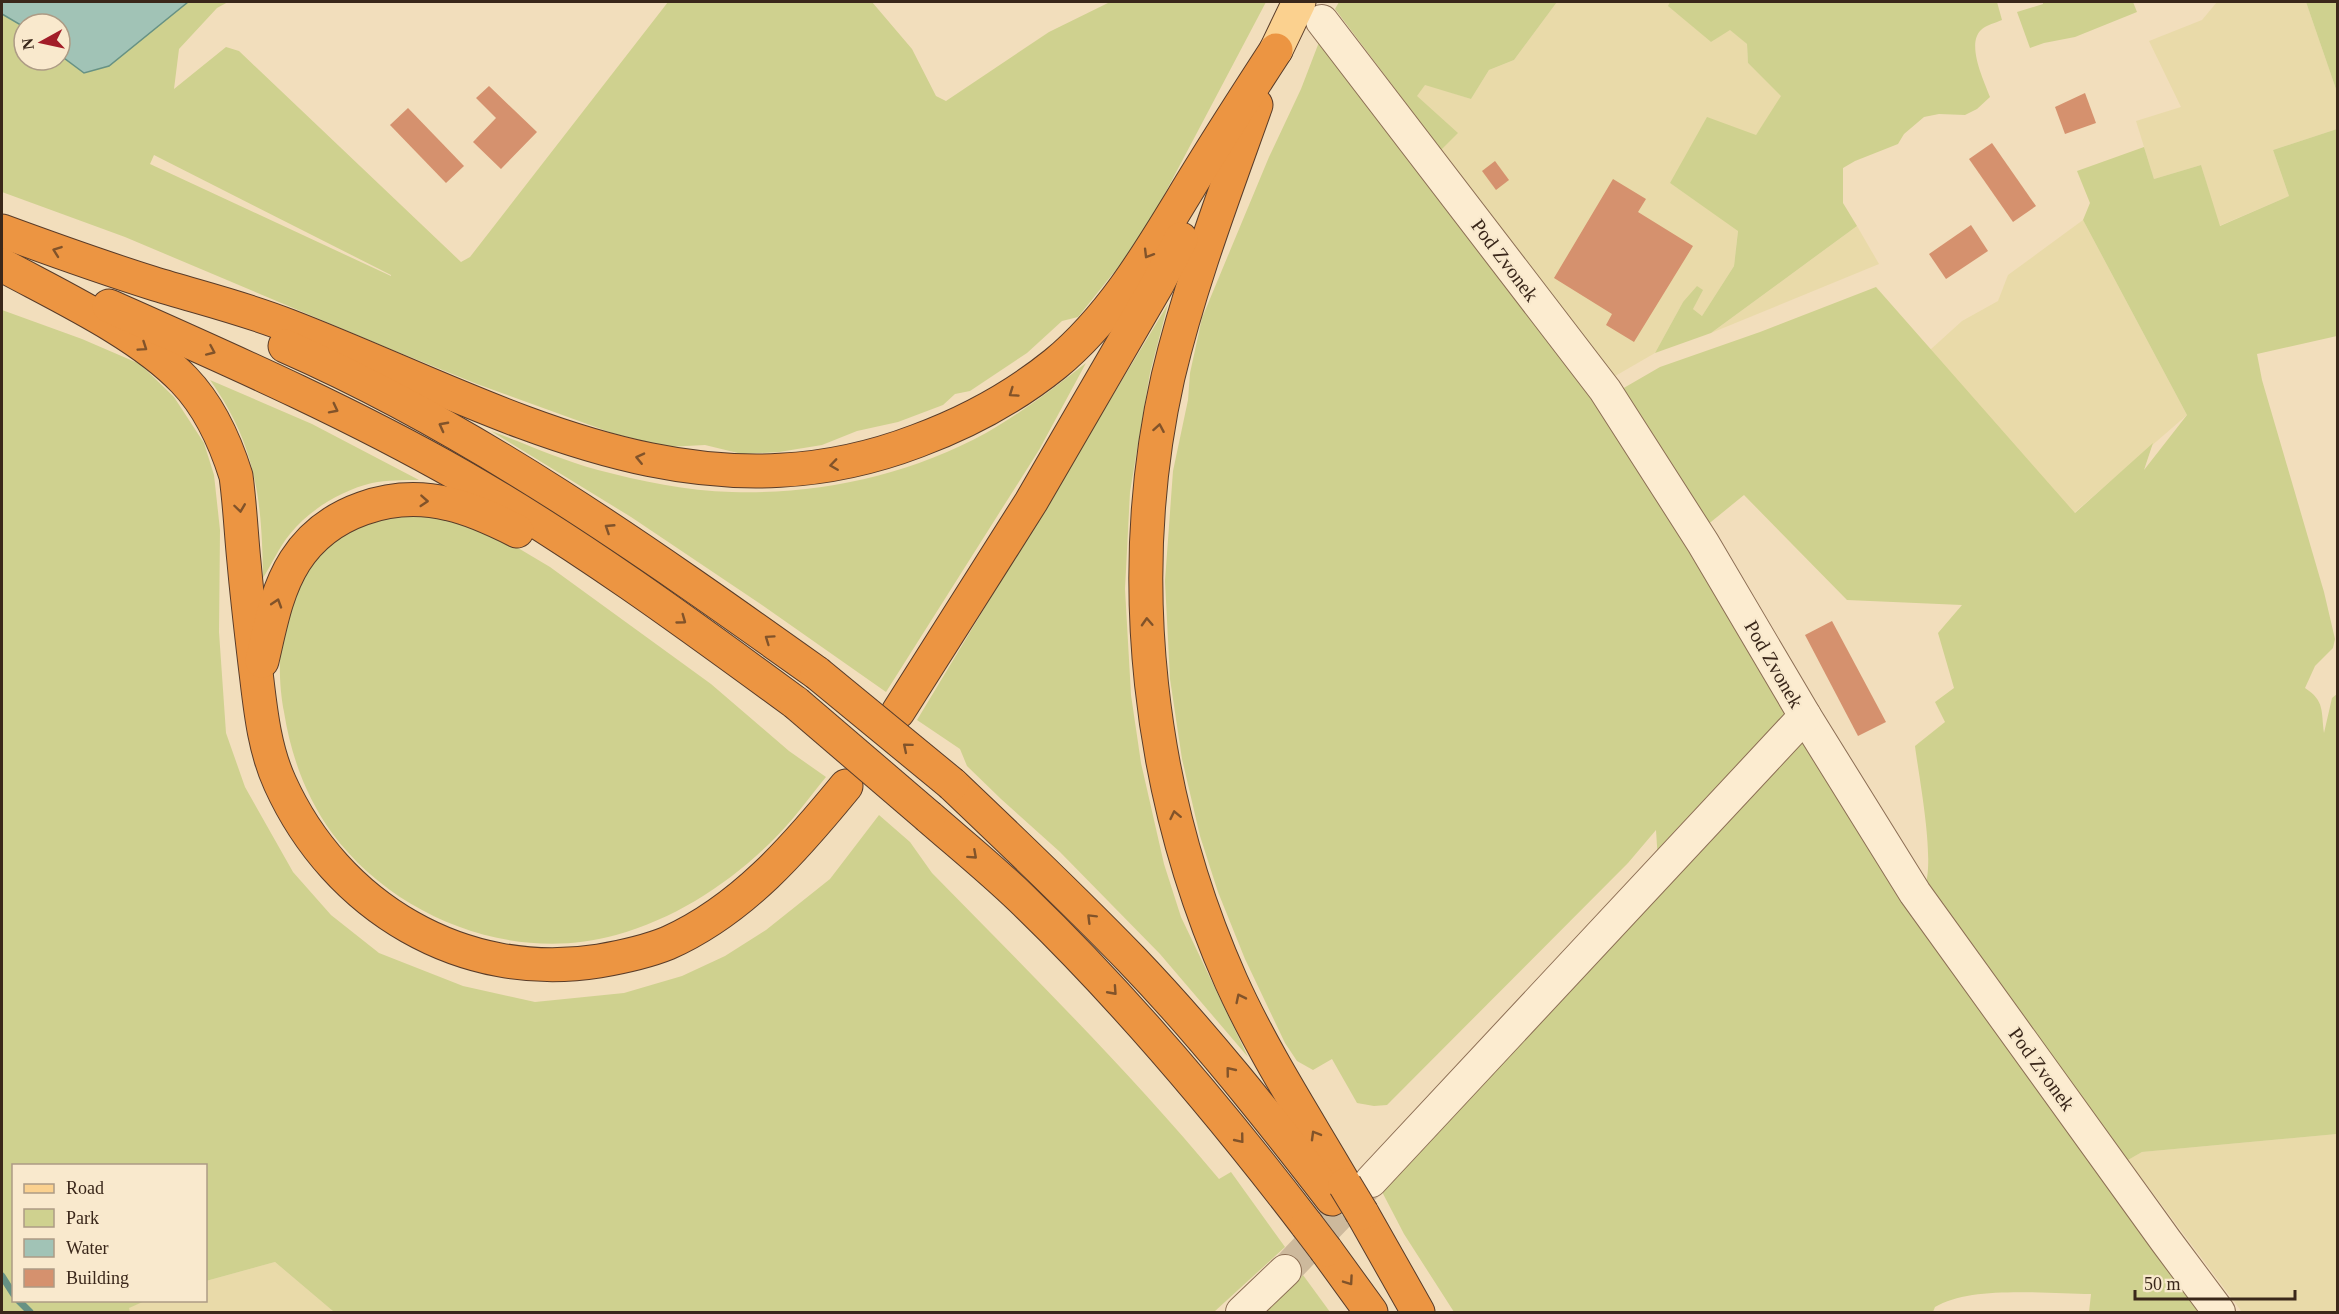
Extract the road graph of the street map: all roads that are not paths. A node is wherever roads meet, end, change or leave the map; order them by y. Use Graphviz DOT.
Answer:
graph roads {
  1 [pos="1311,11"];
  2 [pos="1276,50"];
  3 [pos="2,231"];
  4 [pos="2,265"];
  5 [pos="112,271"];
  6 [pos="97,309"];
  7 [pos="634,586"];
  8 [pos="257,680"];
  9 [pos="898,711"];
  10 [pos="1805,717"];
  11 [pos="846,786"];
  12 [pos="1352,1201"];
  13 [pos="1285,1271"];
  14 [pos="1242,1312"];
  15 [pos="1371,1312"];
  16 [pos="1416,1312"];
  17 [pos="2219,1312"];
  1 -- 2 [label="main road"];
  1 -- 10 [label="street, Pod Zvonek"];
  2 -- 5 [label="highway, one-way"];
  2 -- 9 [label="highway"];
  12 -- 2 [label="highway, one-way"];
  5 -- 3 [label="highway, one-way"];
  4 -- 6 [label="highway"];
  12 -- 5 [label="highway, one-way, bridge"];
  6 -- 7 [label="highway, one-way"];
  6 -- 8 [label="highway, one-way"];
  8 -- 7 [label="highway, one-way"];
  7 -- 15 [label="highway, one-way, bridge"];
  8 -- 11 [label="highway"];
  10 -- 12 [label="street"];
  10 -- 17 [label="street, Pod Zvonek"];
  12 -- 16 [label="highway"];
  13 -- 14 [label="street"];
}
